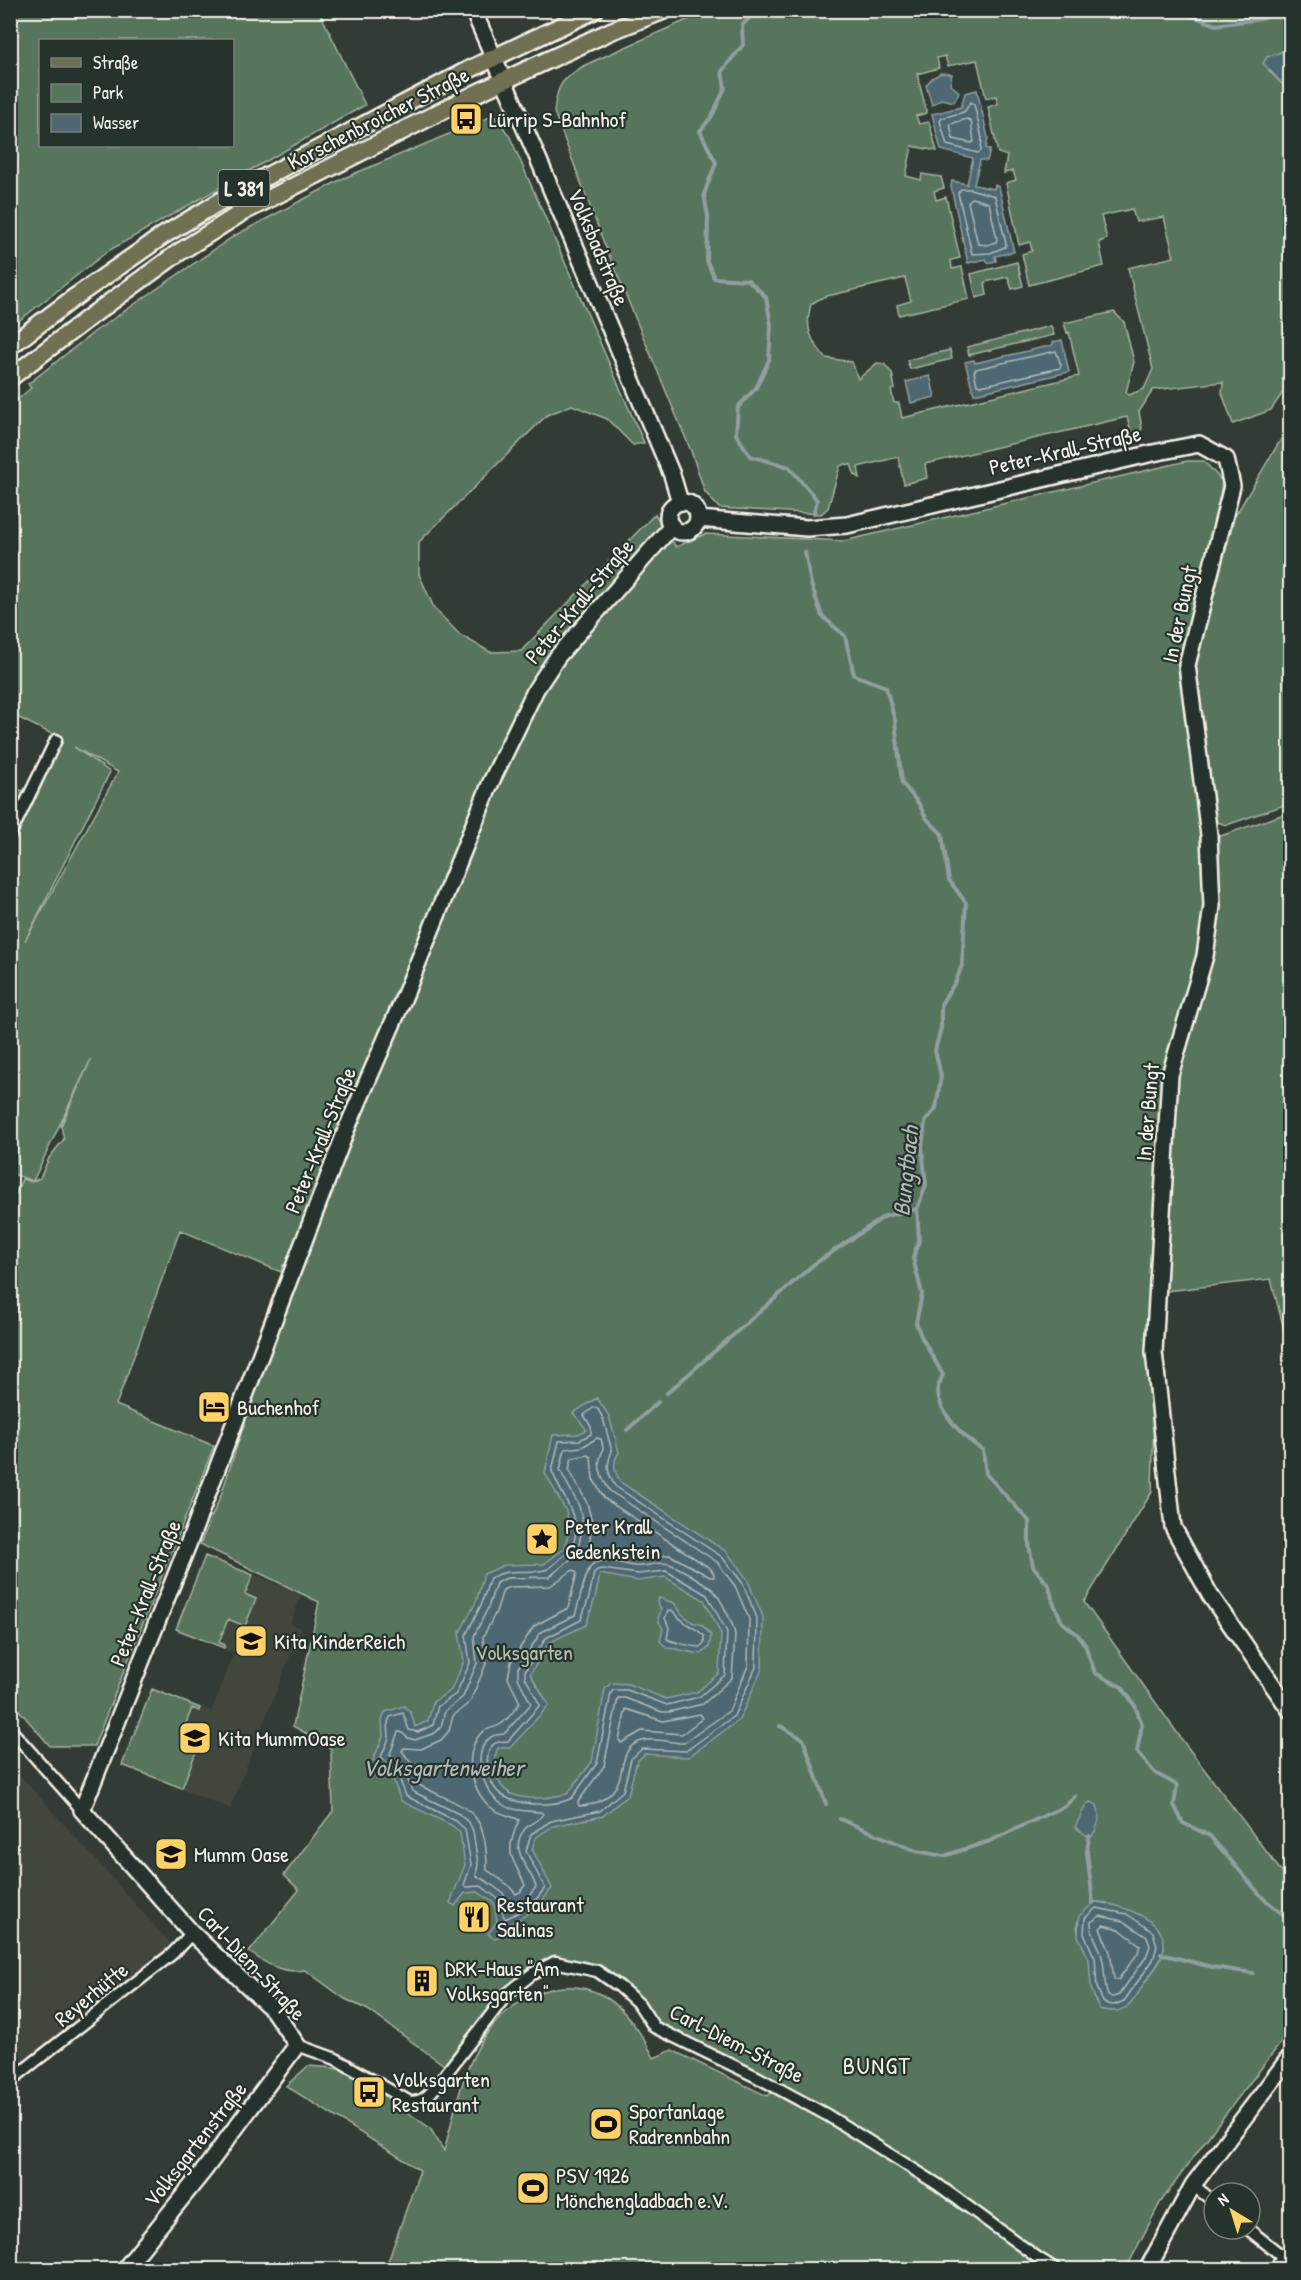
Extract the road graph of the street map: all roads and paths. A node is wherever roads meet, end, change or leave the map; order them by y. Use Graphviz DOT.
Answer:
graph roads {
  1 [pos="473,10"];
  2 [pos="595,10"];
  3 [pos="665,10"];
  4 [pos="495,58"];
  5 [pos="504,81"];
  6 [pos="10,346"];
  7 [pos="10,378"];
  8 [pos="1226,459"];
  9 [pos="680,502"];
  10 [pos="698,519"];
  11 [pos="672,526"];
  12 [pos="56,740"];
  13 [pos="10,835"];
  14 [pos="1290,1710"];
  15 [pos="10,1729"];
  16 [pos="82,1810"];
  17 [pos="192,1933"];
  18 [pos="297,2045"];
  19 [pos="1290,2057"];
  20 [pos="10,2081"];
  21 [pos="1193,2185"];
  22 [pos="1202,2192"];
  23 [pos="1262,2240"];
  24 [pos="1286,2259"];
  25 [pos="124,2270"];
  26 [pos="1057,2270"];
  27 [pos="1147,2270"];
  28 [pos="1275,2270"];
  1 -- 4 [label="street, Volksbadstraße"];
  2 -- 4 [label="main road, Korschenbroicher Straße / L 381"];
  3 -- 5 [label="main road, Korschenbroicher Straße / L 381"];
  4 -- 5 [label="street, Volksbadstraße"];
  4 -- 6 [label="main road, Korschenbroicher Straße / L 381"];
  5 -- 7 [label="main road, Korschenbroicher Straße / L 381"];
  5 -- 9 [label="street, Volksbadstraße"];
  8 -- 10 [label="street, Peter-Krall-Straße"];
  8 -- 14 [label="street, In der Bungt"];
  9 -- 10 [label="street"];
  9 -- 11 [label="street"];
  10 -- 11 [label="street"];
  11 -- 16 [label="street, Peter-Krall-Straße"];
  12 -- 13 [label="street"];
  15 -- 16 [label="street, Carl-Diem-Straße"];
  16 -- 17 [label="street, Carl-Diem-Straße"];
  17 -- 18 [label="street, Carl-Diem-Straße"];
  17 -- 20 [label="street, Reyerhütte"];
  18 -- 25 [label="street, Volksgartenstraße"];
  18 -- 26 [label="street, Carl-Diem-Straße"];
  19 -- 21 [label="street"];
  21 -- 22 [label="street"];
  21 -- 27 [label="street"];
  23 -- 24 [label="street"];
  24 -- 28 [label="street"];
}
